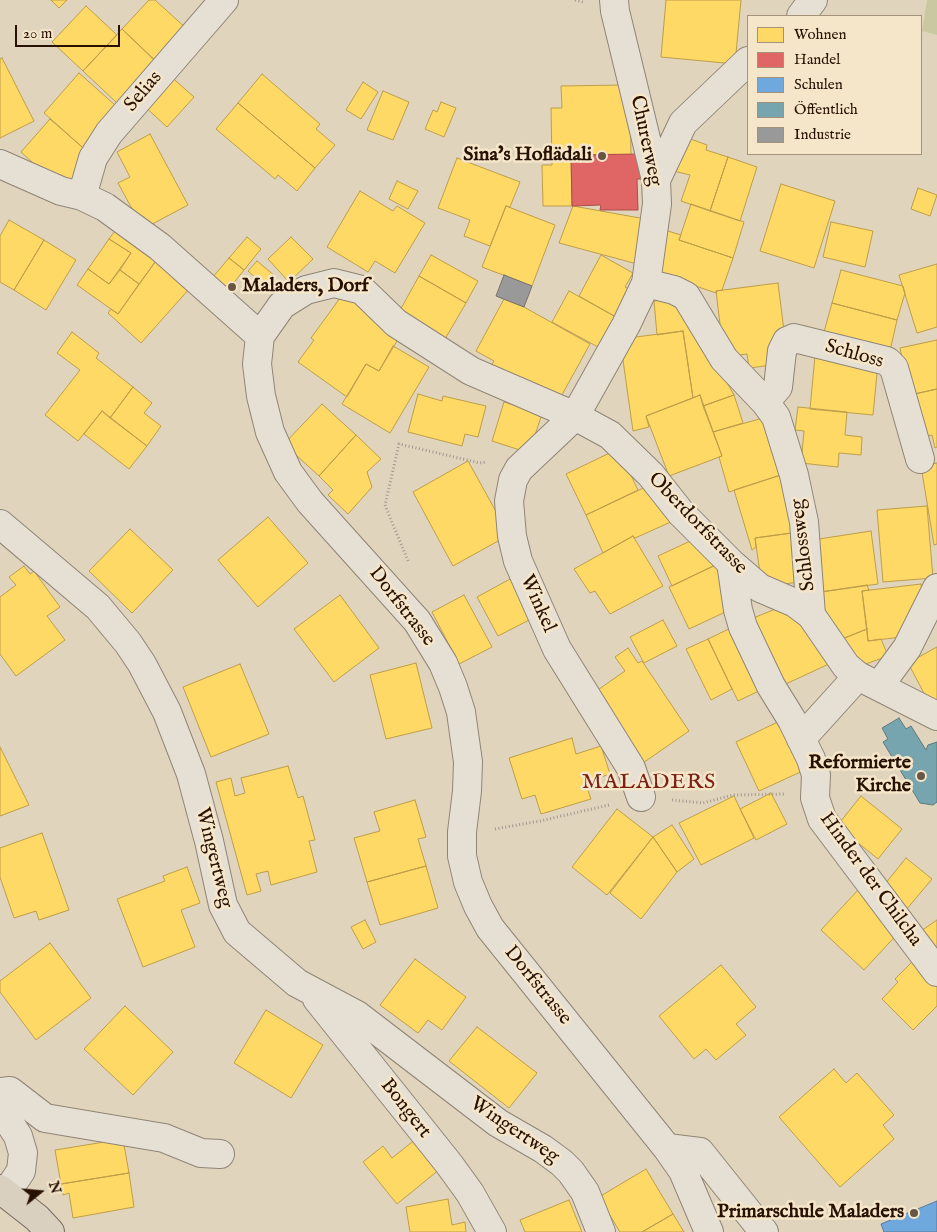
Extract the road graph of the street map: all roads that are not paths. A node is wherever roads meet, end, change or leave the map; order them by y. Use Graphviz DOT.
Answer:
graph roads {
  1 [pos="224,0"];
  2 [pos="614,0"];
  3 [pos="813,0"];
  4 [pos="801,15"];
  5 [pos="747,62"];
  6 [pos="0,164"];
  7 [pos="656,180"];
  8 [pos="82,196"];
  9 [pos="646,284"];
  10 [pos="260,336"];
  11 [pos="765,402"];
  12 [pos="575,416"];
  13 [pos="920,459"];
  14 [pos="0,524"];
  15 [pos="731,563"];
  16 [pos="937,588"];
  17 [pos="811,615"];
  18 [pos="869,681"];
  19 [pos="937,716"];
  20 [pos="801,738"];
  21 [pos="641,797"];
  22 [pos="937,972"];
  23 [pos="312,992"];
  24 [pos="0,1092"];
  25 [pos="0,1108"];
  26 [pos="667,1148"];
  27 [pos="220,1154"];
  28 [pos="3,1191"];
  29 [pos="50,1232"];
  30 [pos="492,1232"];
  31 [pos="601,1232"];
  32 [pos="709,1232"];
  33 [pos="764,1232"];
  1 -- 8 [label="street, Selias"];
  2 -- 7 [label="street, Churerweg"];
  3 -- 4 [label="street"];
  5 -- 7 [label="street"];
  6 -- 8 [label="street"];
  7 -- 9 [label="street, Churerweg"];
  8 -- 10 [label="street"];
  9 -- 11 [label="street"];
  9 -- 12 [label="street, Churerweg"];
  10 -- 12 [label="street, Dorfstrasse"];
  10 -- 26 [label="street, Dorfstrasse"];
  11 -- 13 [label="street, Schloss"];
  11 -- 17 [label="street, Schlossweg"];
  12 -- 15 [label="street, Oberdorfstrasse"];
  12 -- 21 [label="street, Winkel"];
  14 -- 23 [label="street, Wingertweg"];
  15 -- 17 [label="street, Oberdorfstrasse"];
  15 -- 20 [label="street, Hinder der Chilcha"];
  16 -- 18 [label="street"];
  17 -- 18 [label="street, Oberdorfstrasse"];
  18 -- 19 [label="street, Oberdorfstrasse"];
  18 -- 20 [label="street"];
  20 -- 22 [label="street, Hinder der Chilcha"];
  23 -- 30 [label="street, Bongert"];
  23 -- 31 [label="street, Wingertweg"];
  24 -- 27 [label="street"];
  25 -- 28 [label="street"];
  26 -- 32 [label="street, Dorfstrasse"];
  26 -- 33 [label="street"];
  28 -- 29 [label="main road"];
}
